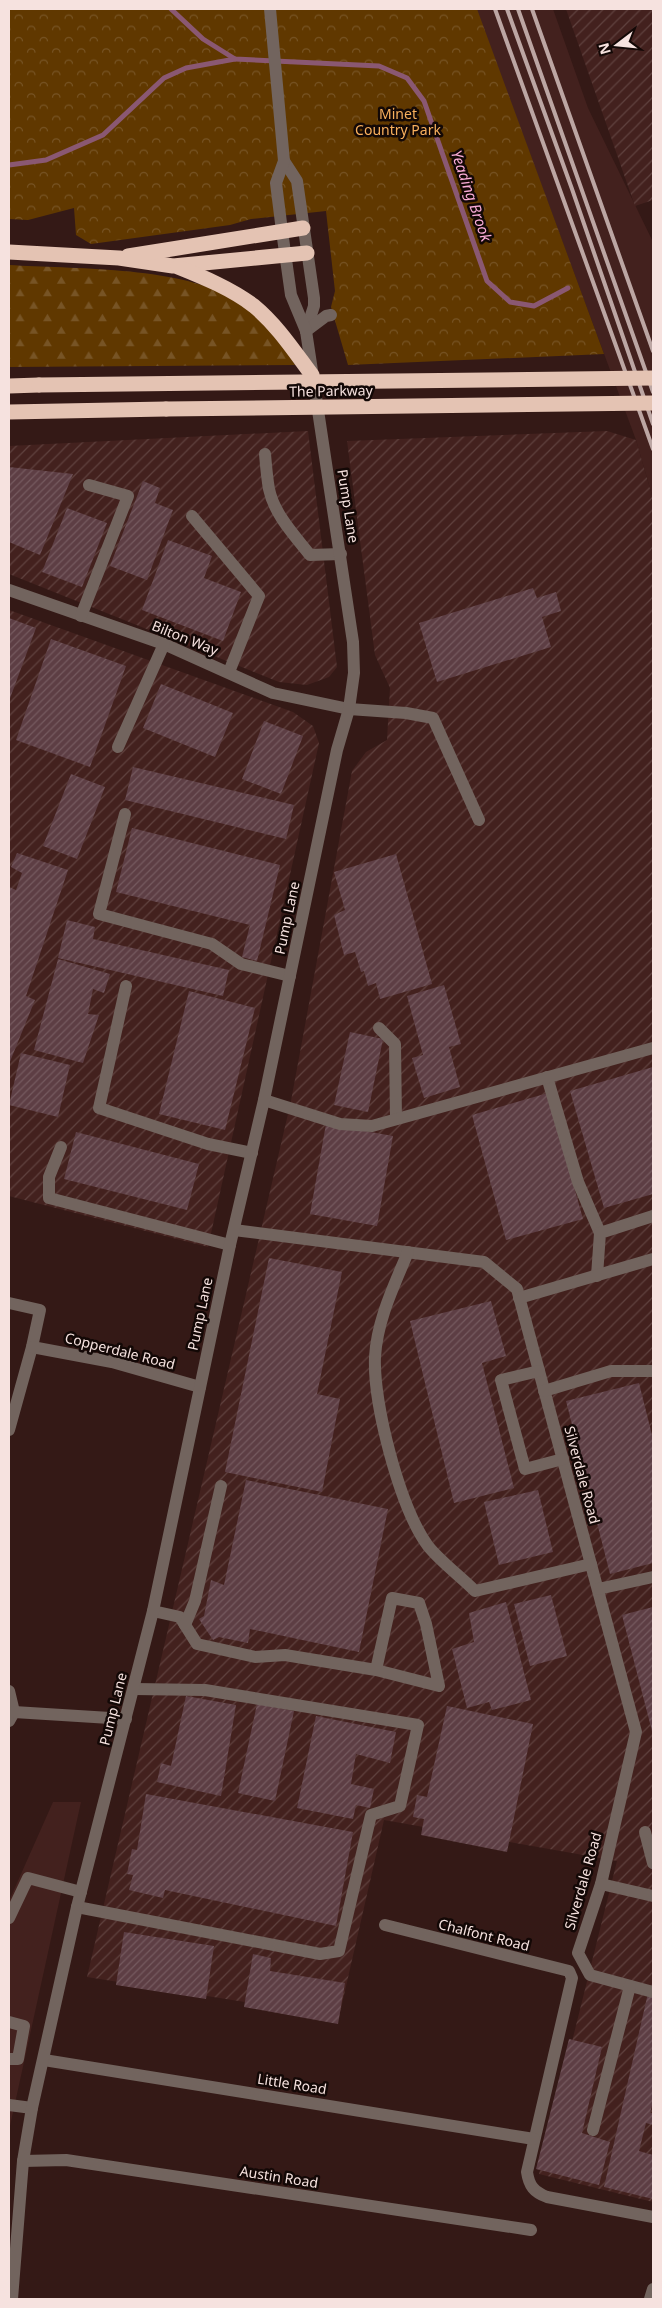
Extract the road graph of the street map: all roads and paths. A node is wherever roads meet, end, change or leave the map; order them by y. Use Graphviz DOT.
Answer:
graph roads {
  1 [pos="270,9"];
  2 [pos="284,161"];
  3 [pos="303,228"];
  4 [pos="282,231"];
  5 [pos="9,252"];
  6 [pos="308,253"];
  7 [pos="285,256"];
  8 [pos="119,258"];
  9 [pos="174,266"];
  10 [pos="332,315"];
  11 [pos="306,331"];
  12 [pos="312,374"];
  13 [pos="653,378"];
  14 [pos="9,386"];
  15 [pos="653,403"];
  16 [pos="11,413"];
  17 [pos="265,454"];
  18 [pos="89,484"];
  19 [pos="192,516"];
  20 [pos="341,554"];
  21 [pos="9,590"];
  22 [pos="81,616"];
  23 [pos="164,644"];
  24 [pos="229,672"];
  25 [pos="349,709"];
  26 [pos="118,747"];
  27 [pos="125,814"];
  28 [pos="479,820"];
  29 [pos="290,976"];
  30 [pos="126,986"];
  31 [pos="379,1028"];
  32 [pos="653,1048"];
  33 [pos="547,1077"];
  34 [pos="264,1100"];
  35 [pos="396,1119"];
  36 [pos="61,1147"];
  37 [pos="252,1153"];
  38 [pos="653,1216"];
  39 [pos="234,1230"];
  40 [pos="600,1233"];
  41 [pos="230,1245"];
  42 [pos="408,1252"];
  43 [pos="653,1260"];
  44 [pos="597,1276"];
  45 [pos="519,1298"];
  46 [pos="9,1303"];
  47 [pos="32,1347"];
  48 [pos="652,1370"];
  49 [pos="539,1371"];
  50 [pos="200,1387"];
  51 [pos="544,1391"];
  52 [pos="9,1430"];
  53 [pos="563,1459"];
  54 [pos="221,1486"];
  55 [pos="591,1564"];
  56 [pos="653,1577"];
  57 [pos="598,1589"];
  58 [pos="153,1611"];
  59 [pos="185,1625"];
  60 [pos="376,1670"];
  61 [pos="134,1689"];
  62 [pos="9,1691"];
  63 [pos="11,1717"];
  64 [pos="126,1719"];
  65 [pos="645,1832"];
  66 [pos="653,1863"];
  67 [pos="601,1884"];
  68 [pos="81,1892"];
  69 [pos="653,1895"];
  70 [pos="77,1907"];
  71 [pos="9,1918"];
  72 [pos="384,1925"];
  73 [pos="630,1986"];
  74 [pos="653,1992"];
  75 [pos="9,2022"];
  76 [pos="9,2060"];
  77 [pos="44,2060"];
  78 [pos="9,2104"];
  79 [pos="32,2108"];
  80 [pos="593,2130"];
  81 [pos="534,2139"];
  82 [pos="23,2162"];
  83 [pos="653,2217"];
  84 [pos="531,2230"];
  85 [pos="653,2289"];
  86 [pos="12,2299"];
  87 [pos="650,2299"];
  1 -- 2 [label="street"];
  2 -- 3 [label="street, Pump Lane"];
  2 -- 4 [label="street, Pump Lane"];
  3 -- 4 [label="highway"];
  3 -- 6 [label="street, Pump Lane"];
  4 -- 7 [label="street, Pump Lane"];
  4 -- 8 [label="highway"];
  5 -- 8 [label="highway"];
  6 -- 7 [label="highway"];
  6 -- 11 [label="street, Pump Lane"];
  7 -- 9 [label="highway"];
  7 -- 11 [label="street, Pump Lane"];
  8 -- 9 [label="highway"];
  9 -- 12 [label="highway"];
  10 -- 11 [label="street"];
  11 -- 12 [label="street, Pump Lane"];
  12 -- 20 [label="street, Pump Lane"];
  13 -- 14 [label="highway, The Parkway, bridge"];
  15 -- 16 [label="highway, The Parkway, bridge"];
  17 -- 20 [label="street"];
  18 -- 22 [label="street"];
  19 -- 24 [label="street"];
  20 -- 25 [label="street, Pump Lane"];
  21 -- 22 [label="street, Bilton Way"];
  22 -- 23 [label="street, Bilton Way"];
  23 -- 24 [label="street, Bilton Way"];
  23 -- 26 [label="street"];
  24 -- 25 [label="street, Bilton Way"];
  25 -- 28 [label="street, Bilton Way"];
  25 -- 29 [label="street, Pump Lane"];
  27 -- 29 [label="street"];
  29 -- 34 [label="street, Pump Lane"];
  30 -- 37 [label="street"];
  31 -- 35 [label="street"];
  32 -- 33 [label="street"];
  33 -- 35 [label="street"];
  33 -- 40 [label="street"];
  34 -- 35 [label="street"];
  34 -- 37 [label="street, Pump Lane"];
  36 -- 41 [label="street"];
  37 -- 39 [label="street, Pump Lane"];
  38 -- 40 [label="street"];
  39 -- 41 [label="street, Pump Lane"];
  39 -- 42 [label="street, Silverdale Road"];
  40 -- 44 [label="street"];
  41 -- 50 [label="street, Pump Lane"];
  42 -- 45 [label="street, Silverdale Road"];
  42 -- 55 [label="street"];
  43 -- 44 [label="street"];
  44 -- 45 [label="street"];
  45 -- 49 [label="street, Silverdale Road"];
  46 -- 47 [label="street"];
  47 -- 50 [label="street, Copperdale Road"];
  47 -- 52 [label="street"];
  48 -- 51 [label="street"];
  49 -- 51 [label="street, Silverdale Road"];
  49 -- 53 [label="street"];
  50 -- 58 [label="street, Pump Lane"];
  51 -- 53 [label="street, Silverdale Road"];
  53 -- 55 [label="street, Silverdale Road"];
  54 -- 59 [label="street"];
  55 -- 57 [label="street, Silverdale Road"];
  56 -- 57 [label="street"];
  57 -- 67 [label="street, Silverdale Road"];
  58 -- 59 [label="street"];
  58 -- 61 [label="street, Pump Lane"];
  59 -- 60 [label="street"];
  60 -- 60 [label="street"];
  61 -- 64 [label="street, Pump Lane"];
  61 -- 70 [label="street"];
  62 -- 63 [label="street"];
  63 -- 64 [label="street"];
  64 -- 68 [label="street, Pump Lane"];
  65 -- 66 [label="street"];
  67 -- 69 [label="street"];
  67 -- 73 [label="street, Silverdale Road"];
  68 -- 70 [label="street, Pump Lane"];
  68 -- 71 [label="street"];
  70 -- 77 [label="street, Pump Lane"];
  72 -- 81 [label="street, Chalfont Road"];
  73 -- 74 [label="street"];
  73 -- 80 [label="street"];
  75 -- 76 [label="street"];
  77 -- 79 [label="street, Pump Lane"];
  77 -- 81 [label="street, Little Road"];
  78 -- 79 [label="street"];
  79 -- 82 [label="street, Pump Lane"];
  81 -- 83 [label="street"];
  82 -- 84 [label="street, Austin Road"];
  82 -- 86 [label="street, Pump Lane"];
  85 -- 87 [label="street"];
}
